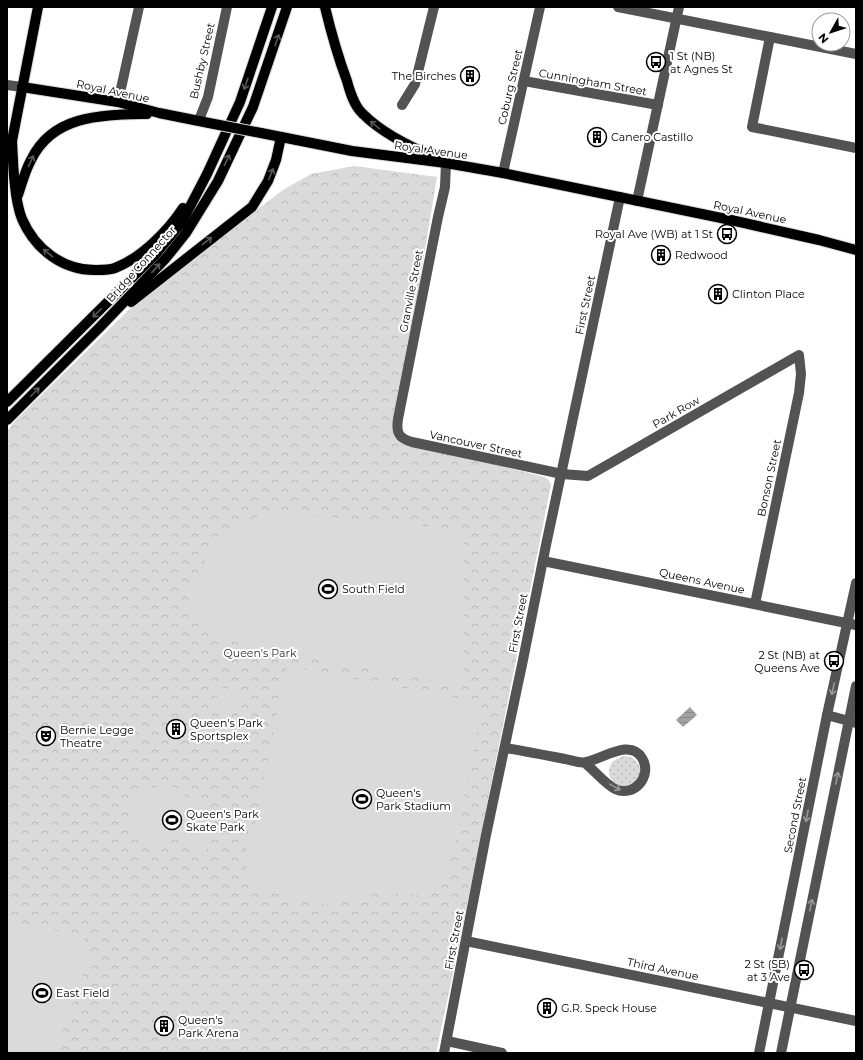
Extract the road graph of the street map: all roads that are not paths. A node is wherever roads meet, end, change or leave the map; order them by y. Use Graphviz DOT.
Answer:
graph roads {
  1 [pos="38,7"];
  2 [pos="139,7"];
  3 [pos="227,7"];
  4 [pos="272,7"];
  5 [pos="287,7"];
  6 [pos="325,7"];
  7 [pos="434,7"];
  8 [pos="540,7"];
  9 [pos="618,7"];
  10 [pos="679,7"];
  11 [pos="677,19"];
  12 [pos="770,37"];
  13 [pos="856,54"];
  14 [pos="524,81"];
  15 [pos="7,85"];
  16 [pos="22,87"];
  17 [pos="118,102"];
  18 [pos="402,105"];
  19 [pos="658,106"];
  20 [pos="159,113"];
  21 [pos="198,120"];
  22 [pos="281,137"];
  23 [pos="12,140"];
  24 [pos="856,148"];
  25 [pos="446,163"];
  26 [pos="7,171"];
  27 [pos="503,173"];
  28 [pos="207,174"];
  29 [pos="17,197"];
  30 [pos="620,197"];
  31 [pos="637,201"];
  32 [pos="835,244"];
  33 [pos="856,250"];
  34 [pos="856,254"];
  35 [pos="100,327"];
  36 [pos="799,355"];
  37 [pos="7,402"];
  38 [pos="7,420"];
  39 [pos="397,424"];
  40 [pos="562,474"];
  41 [pos="543,561"];
  42 [pos="856,583"];
  43 [pos="755,604"];
  44 [pos="852,624"];
  45 [pos="856,686"];
  46 [pos="827,715"];
  47 [pos="852,722"];
  48 [pos="505,748"];
  49 [pos="585,763"];
  50 [pos="466,941"];
  51 [pos="769,1002"];
  52 [pos="790,1007"];
  53 [pos="856,1021"];
  54 [pos="447,1041"];
  55 [pos="444,1053"];
  56 [pos="502,1053"];
  57 [pos="759,1053"];
  58 [pos="780,1053"];
  1 -- 16 [label="main road"];
  2 -- 17 [label="street"];
  3 -- 21 [label="street, Bushby Street"];
  4 -- 28 [label="main road, Bridge Connector, one-way"];
  35 -- 5 [label="main road, Bridge Connector, one-way"];
  25 -- 6 [label="main road, one-way"];
  7 -- 18 [label="street"];
  8 -- 14 [label="street, Coburg Street"];
  9 -- 11 [label="street"];
  10 -- 11 [label="street"];
  11 -- 12 [label="street"];
  11 -- 19 [label="street"];
  12 -- 13 [label="street"];
  12 -- 24 [label="street"];
  14 -- 19 [label="street, Cunningham Street"];
  14 -- 27 [label="street, Coburg Street"];
  15 -- 16 [label="street"];
  16 -- 17 [label="main road, Royal Avenue"];
  16 -- 23 [label="main road"];
  17 -- 20 [label="main road, Royal Avenue"];
  19 -- 31 [label="street"];
  20 -- 21 [label="main road, Royal Avenue"];
  29 -- 20 [label="main road, one-way"];
  21 -- 22 [label="main road, Royal Avenue, bridge"];
  22 -- 25 [label="main road, Royal Avenue"];
  35 -- 22 [label="main road, one-way"];
  23 -- 26 [label="main road"];
  23 -- 29 [label="main road"];
  25 -- 27 [label="main road, Royal Avenue"];
  25 -- 39 [label="street, Granville Street"];
  27 -- 30 [label="main road, Royal Avenue"];
  28 -- 29 [label="main road, one-way"];
  28 -- 37 [label="main road, Bridge Connector, one-way"];
  30 -- 31 [label="main road, Royal Avenue"];
  30 -- 40 [label="street, First Street"];
  31 -- 32 [label="main road, Royal Avenue"];
  32 -- 33 [label="main road, Royal Avenue"];
  32 -- 34 [label="main road, Royal Avenue"];
  38 -- 35 [label="main road, Bridge Connector, one-way"];
  36 -- 40 [label="street, Park Row"];
  36 -- 43 [label="street, Bonson Street"];
  39 -- 40 [label="street, Vancouver Street"];
  40 -- 41 [label="street, First Street"];
  41 -- 43 [label="street, Queens Avenue"];
  41 -- 48 [label="street, First Street"];
  42 -- 44 [label="street, Second Street"];
  43 -- 44 [label="street, Queens Avenue"];
  44 -- 46 [label="street, Second Street, one-way"];
  45 -- 47 [label="street"];
  46 -- 47 [label="street"];
  46 -- 51 [label="street, Second Street, one-way"];
  52 -- 47 [label="street, one-way"];
  48 -- 49 [label="street"];
  48 -- 50 [label="street, First Street"];
  49 -- 49 [label="street, one-way"];
  50 -- 51 [label="street, Third Avenue"];
  50 -- 54 [label="street, First Street"];
  51 -- 52 [label="street, Third Avenue"];
  51 -- 57 [label="street, Second Street"];
  52 -- 53 [label="street, Third Avenue"];
  52 -- 58 [label="street"];
  54 -- 55 [label="street, First Street"];
  54 -- 56 [label="street"];
}
